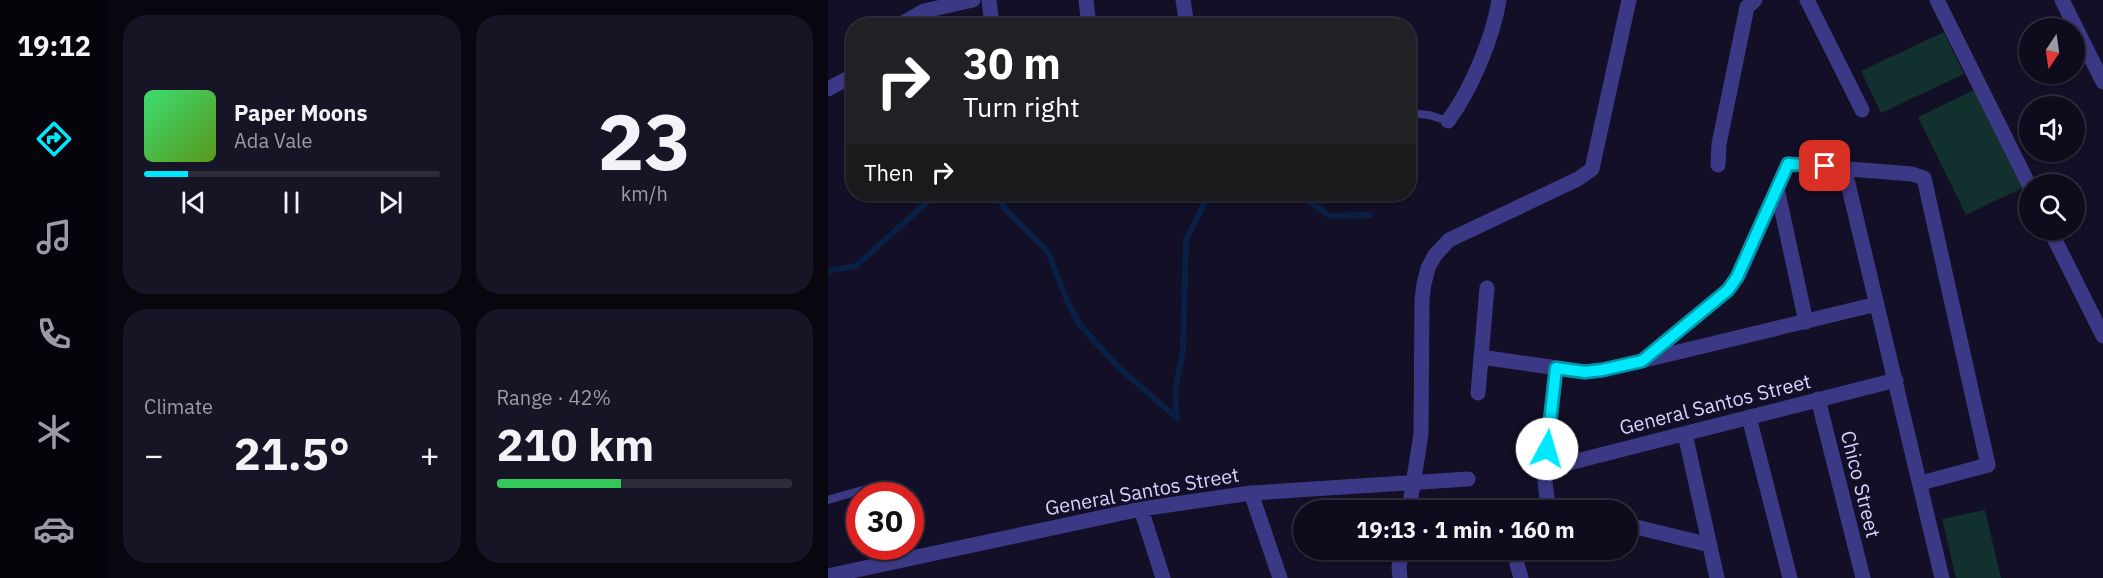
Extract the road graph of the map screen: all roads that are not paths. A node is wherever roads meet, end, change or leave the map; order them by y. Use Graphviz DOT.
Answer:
graph roads {
  1 [pos="973,0"];
  2 [pos="989,0"];
  3 [pos="1086,0"];
  4 [pos="1184,0"];
  5 [pos="1499,0"];
  6 [pos="1629,0"];
  7 [pos="1755,0"];
  8 [pos="1807,0"];
  9 [pos="1937,0"];
  10 [pos="2062,0"];
  11 [pos="912,18"];
  12 [pos="991,18"];
  13 [pos="1088,18"];
  14 [pos="1185,18"];
  15 [pos="846,79"];
  16 [pos="2103,81"];
  17 [pos="828,88"];
  18 [pos="1862,110"];
  19 [pos="1416,114"];
  20 [pos="1448,122"];
  21 [pos="1718,165"];
  22 [pos="1844,167"];
  23 [pos="2023,174"];
  24 [pos="1777,188"];
  25 [pos="2055,240"];
  26 [pos="1487,288"];
  27 [pos="1878,304"];
  28 [pos="1806,322"];
  29 [pos="2103,336"];
  30 [pos="1481,357"];
  31 [pos="1642,361"];
  32 [pos="1556,368"];
  33 [pos="1896,380"];
  34 [pos="1478,393"];
  35 [pos="1818,399"];
  36 [pos="1749,417"];
  37 [pos="1685,434"];
  38 [pos="1545,469"];
  39 [pos="1468,479"];
  40 [pos="1414,483"];
  41 [pos="1921,483"];
  42 [pos="1251,493"];
  43 [pos="846,495"];
  44 [pos="828,500"];
  45 [pos="1411,500"];
  46 [pos="1548,500"];
  47 [pos="1141,510"];
  48 [pos="1638,527"];
  49 [pos="1710,545"];
  50 [pos="1400,560"];
  51 [pos="828,576"];
  52 [pos="1163,578"];
  53 [pos="1280,578"];
  54 [pos="1400,578"];
  55 [pos="1717,578"];
  56 [pos="1790,578"];
  57 [pos="1863,578"];
  58 [pos="1942,578"];
  1 -- 11 [label="street"];
  2 -- 12 [label="street"];
  3 -- 13 [label="street"];
  4 -- 14 [label="street"];
  5 -- 20 [label="street"];
  6 -- 40 [label="street"];
  7 -- 21 [label="street"];
  8 -- 18 [label="street"];
  9 -- 23 [label="street"];
  10 -- 16 [label="street"];
  15 -- 17 [label="street"];
  19 -- 20 [label="lane"];
  22 -- 24 [label="street"];
  22 -- 27 [label="street"];
  22 -- 41 [label="street"];
  24 -- 28 [label="street"];
  24 -- 31 [label="street"];
  25 -- 29 [label="street"];
  26 -- 30 [label="street"];
  27 -- 28 [label="street"];
  27 -- 33 [label="street"];
  28 -- 31 [label="street"];
  30 -- 32 [label="street"];
  30 -- 34 [label="street"];
  31 -- 32 [label="street"];
  32 -- 38 [label="street"];
  33 -- 35 [label="street, General Santos Street"];
  33 -- 41 [label="street"];
  35 -- 36 [label="street, General Santos Street"];
  35 -- 57 [label="street, Chico Street"];
  36 -- 37 [label="street, General Santos Street"];
  36 -- 56 [label="street"];
  37 -- 38 [label="street, General Santos Street"];
  37 -- 49 [label="street"];
  38 -- 46 [label="street"];
  39 -- 40 [label="street, General Santos Street"];
  40 -- 42 [label="street, General Santos Street"];
  40 -- 45 [label="street"];
  41 -- 58 [label="street"];
  42 -- 47 [label="street, General Santos Street"];
  42 -- 53 [label="street"];
  43 -- 44 [label="lane"];
  47 -- 51 [label="street, General Santos Street"];
  47 -- 52 [label="street"];
  48 -- 49 [label="street"];
  49 -- 55 [label="street"];
  50 -- 54 [label="street"];
}
